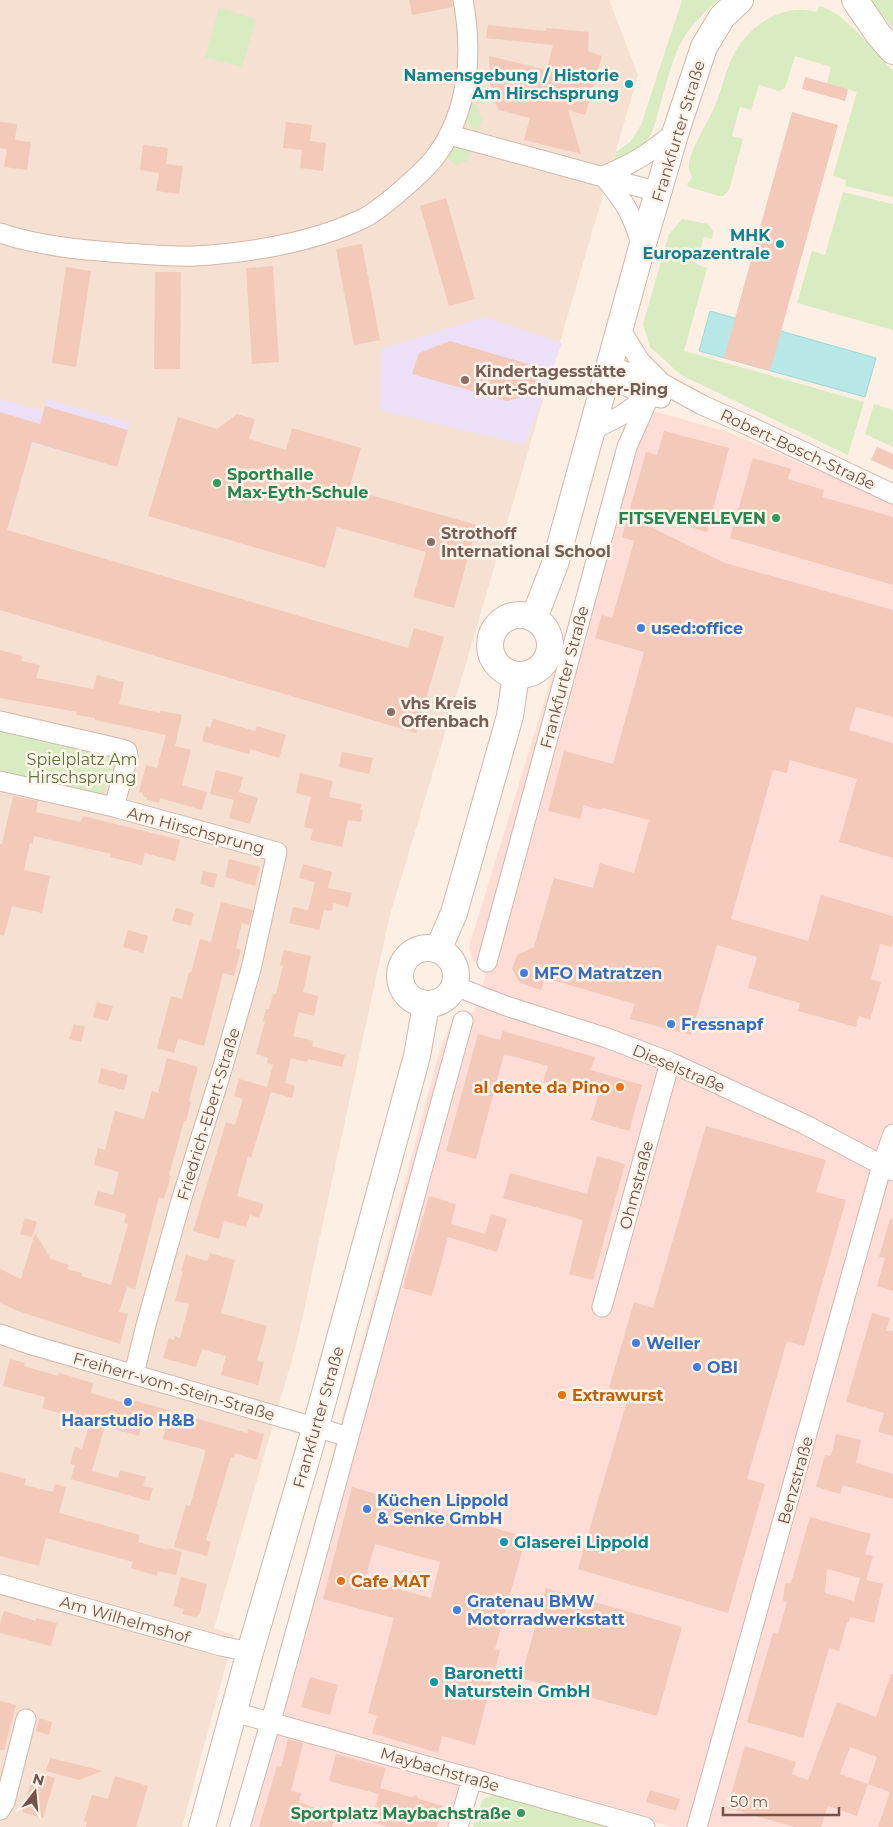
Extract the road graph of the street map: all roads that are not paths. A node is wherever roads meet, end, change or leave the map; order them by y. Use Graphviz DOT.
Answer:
graph roads {
  1 [pos="463,0"];
  2 [pos="740,0"];
  3 [pos="851,3"];
  4 [pos="893,51"];
  5 [pos="676,131"];
  6 [pos="450,134"];
  7 [pos="603,176"];
  8 [pos="658,192"];
  9 [pos="0,233"];
  10 [pos="642,247"];
  11 [pos="620,327"];
  12 [pos="607,370"];
  13 [pos="655,389"];
  14 [pos="591,432"];
  15 [pos="893,494"];
  16 [pos="534,618"];
  17 [pos="516,675"];
  18 [pos="0,721"];
  19 [pos="0,781"];
  20 [pos="114,807"];
  21 [pos="277,852"];
  22 [pos="438,950"];
  23 [pos="487,962"];
  24 [pos="455,986"];
  25 [pos="426,1005"];
  26 [pos="463,1022"];
  27 [pos="670,1062"];
  28 [pos="893,1134"];
  29 [pos="888,1168"];
  30 [pos="602,1308"];
  31 [pos="0,1334"];
  32 [pos="134,1374"];
  33 [pos="316,1426"];
  34 [pos="349,1436"];
  35 [pos="0,1584"];
  36 [pos="250,1652"];
  37 [pos="234,1712"];
  38 [pos="26,1719"];
  39 [pos="271,1722"];
  40 [pos="472,1778"];
  41 [pos="0,1810"];
  42 [pos="202,1827"];
  43 [pos="240,1827"];
  44 [pos="458,1827"];
  45 [pos="645,1827"];
  46 [pos="697,1827"];
  1 -- 6 [label="street"];
  2 -- 5 [label="street, Frankfurter Straße"];
  3 -- 4 [label="street"];
  5 -- 7 [label="street"];
  5 -- 8 [label="street, Frankfurter Straße"];
  6 -- 7 [label="street"];
  6 -- 9 [label="street"];
  7 -- 8 [label="street"];
  7 -- 10 [label="street"];
  8 -- 10 [label="street, Frankfurter Straße"];
  10 -- 11 [label="street, Frankfurter Straße"];
  11 -- 12 [label="street, Frankfurter Straße"];
  11 -- 13 [label="street"];
  12 -- 13 [label="street, Robert-Bosch-Straße"];
  12 -- 14 [label="street, Frankfurter Straße"];
  13 -- 14 [label="street"];
  13 -- 15 [label="street, Robert-Bosch-Straße"];
  13 -- 23 [label="street, Frankfurter Straße"];
  14 -- 16 [label="street, Frankfurter Straße"];
  16 -- 17 [label="street"];
  16 -- 17 [label="street"];
  17 -- 22 [label="street"];
  18 -- 20 [label="street, Am Hirschsprung"];
  19 -- 20 [label="street, Am Hirschsprung"];
  20 -- 21 [label="street, Am Hirschsprung"];
  21 -- 32 [label="street, Friedrich-Ebert-Straße"];
  22 -- 24 [label="street"];
  22 -- 25 [label="street"];
  24 -- 25 [label="street"];
  24 -- 27 [label="street, Dieselstraße"];
  25 -- 33 [label="street, Frankfurter Straße"];
  26 -- 34 [label="street"];
  27 -- 29 [label="street, Dieselstraße"];
  27 -- 30 [label="street, Ohmstraße"];
  28 -- 29 [label="street, Benzstraße"];
  29 -- 46 [label="street, Benzstraße"];
  31 -- 32 [label="street, Freiherr-vom-Stein-Straße"];
  32 -- 33 [label="street, Freiherr-vom-Stein-Straße"];
  33 -- 34 [label="street, Freiherr-vom-Stein-Straße"];
  33 -- 36 [label="street, Frankfurter Straße"];
  34 -- 39 [label="street"];
  35 -- 36 [label="street, Am Wilhelmshof"];
  36 -- 37 [label="street, Frankfurter Straße"];
  37 -- 39 [label="street, Maybachstraße"];
  37 -- 42 [label="street, Frankfurter Straße"];
  38 -- 41 [label="street"];
  39 -- 40 [label="street, Maybachstraße"];
  39 -- 43 [label="street"];
  40 -- 44 [label="street"];
  40 -- 45 [label="street, Maybachstraße"];
}
